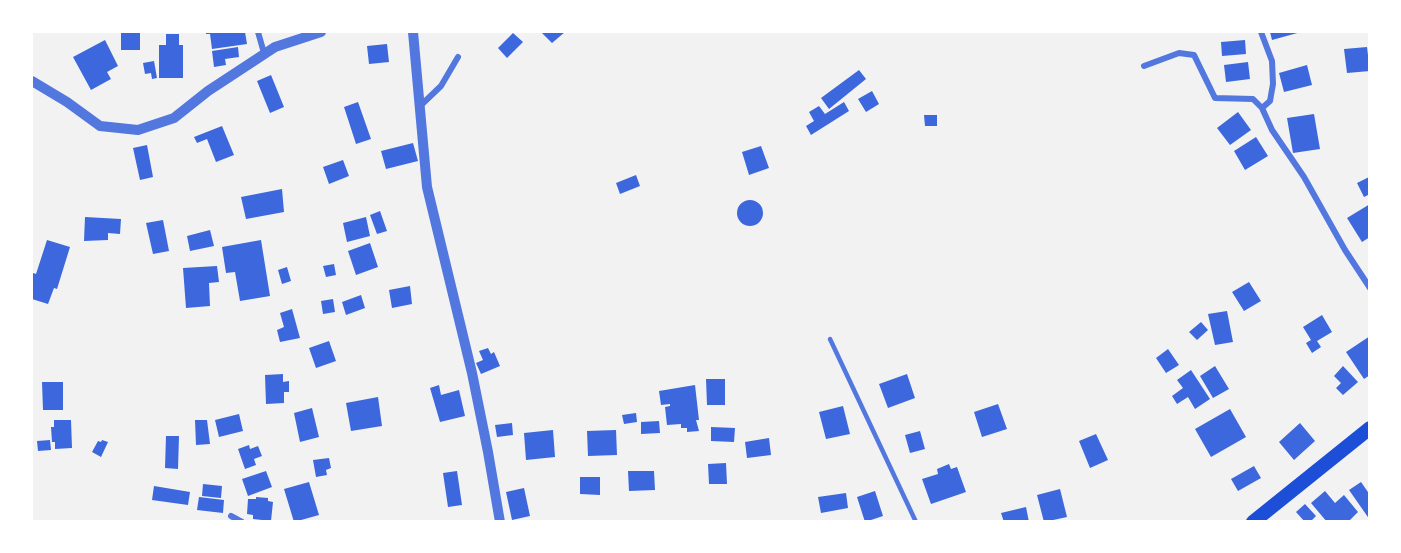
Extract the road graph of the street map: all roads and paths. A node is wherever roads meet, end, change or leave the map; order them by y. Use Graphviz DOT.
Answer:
graph roads {
  1 [pos="258,32"];
  2 [pos="321,32"];
  3 [pos="413,32"];
  4 [pos="1261,32"];
  5 [pos="264,53"];
  6 [pos="458,57"];
  7 [pos="1144,66"];
  8 [pos="32,81"];
  9 [pos="419,108"];
  10 [pos="1262,108"];
  11 [pos="1370,288"];
  12 [pos="830,339"];
  13 [pos="1370,428"];
  14 [pos="231,516"];
  15 [pos="242,522"];
  16 [pos="500,522"];
  17 [pos="916,522"];
  18 [pos="1253,522"];
  1 -- 5 [label="street"];
  2 -- 5 [label="street"];
  3 -- 9 [label="street"];
  4 -- 10 [label="street"];
  5 -- 8 [label="street"];
  6 -- 9 [label="street"];
  7 -- 10 [label="street"];
  9 -- 16 [label="street"];
  10 -- 11 [label="street"];
  12 -- 17 [label="lane"];
  13 -- 18 [label="main road"];
  14 -- 15 [label="street"];
}
